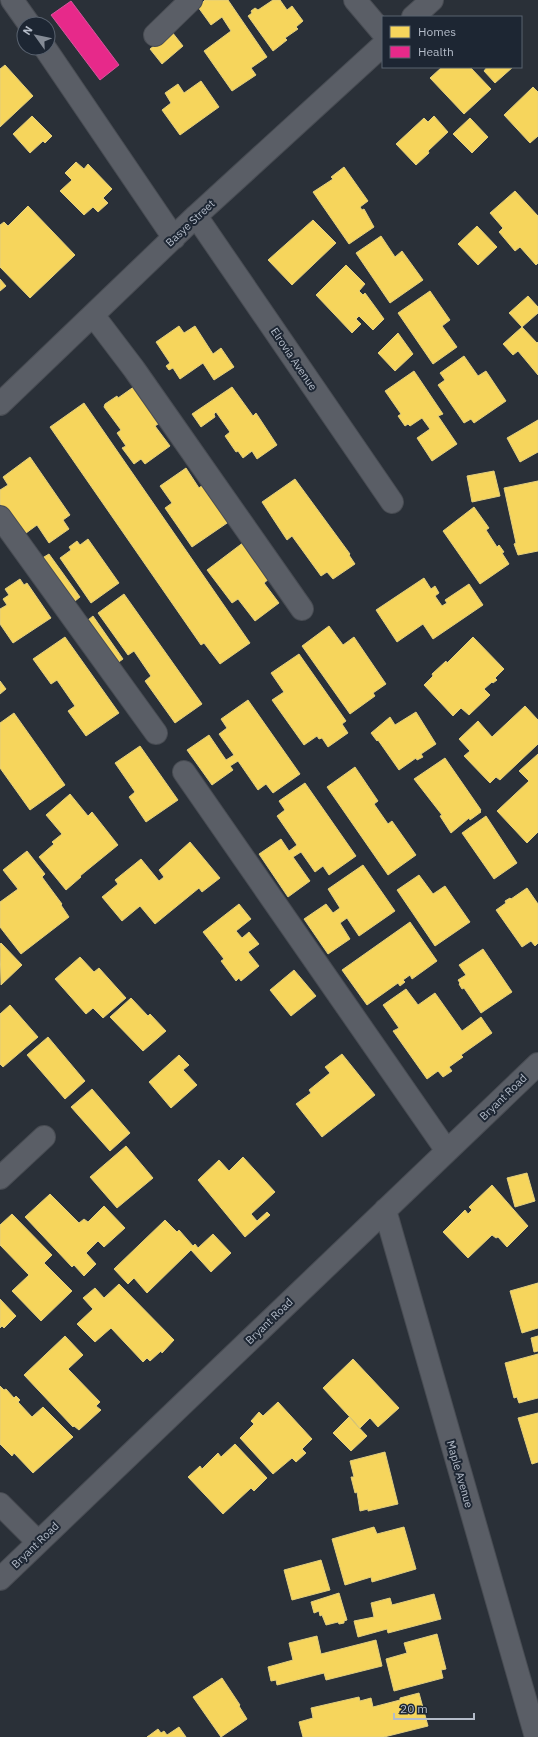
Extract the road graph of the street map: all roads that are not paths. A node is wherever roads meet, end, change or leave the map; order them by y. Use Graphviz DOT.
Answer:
graph roads {
  1 [pos="12,0"];
  2 [pos="191,0"];
  3 [pos="355,0"];
  4 [pos="432,0"];
  5 [pos="23,16"];
  6 [pos="414,16"];
  7 [pos="382,32"];
  8 [pos="155,35"];
  9 [pos="382,46"];
  10 [pos="50,56"];
  11 [pos="196,216"];
  12 [pos="174,238"];
  13 [pos="93,315"];
  14 [pos="0,404"];
  15 [pos="392,502"];
  16 [pos="0,517"];
  17 [pos="302,609"];
  18 [pos="156,733"];
  19 [pos="184,772"];
  20 [pos="538,1064"];
  21 [pos="44,1137"];
  22 [pos="447,1151"];
  23 [pos="0,1178"];
  24 [pos="385,1210"];
  25 [pos="0,1504"];
  26 [pos="38,1542"];
  27 [pos="0,1579"];
  28 [pos="536,1737"];
  1 -- 5 [label="street"];
  2 -- 8 [label="street"];
  3 -- 7 [label="street"];
  4 -- 6 [label="street"];
  9 -- 11 [label="street, Basye Street"];
  10 -- 12 [label="street"];
  11 -- 12 [label="street, Basye Street"];
  11 -- 15 [label="street, Elrovia Avenue"];
  12 -- 13 [label="street, Basye Street"];
  13 -- 14 [label="street, Basye Street"];
  13 -- 17 [label="street"];
  16 -- 18 [label="street"];
  19 -- 22 [label="street"];
  20 -- 22 [label="street, Bryant Road"];
  21 -- 23 [label="street"];
  22 -- 24 [label="street, Bryant Road"];
  24 -- 26 [label="street, Bryant Road"];
  24 -- 28 [label="street, Maple Avenue"];
  25 -- 26 [label="street"];
  26 -- 27 [label="street, Bryant Road"];
}
